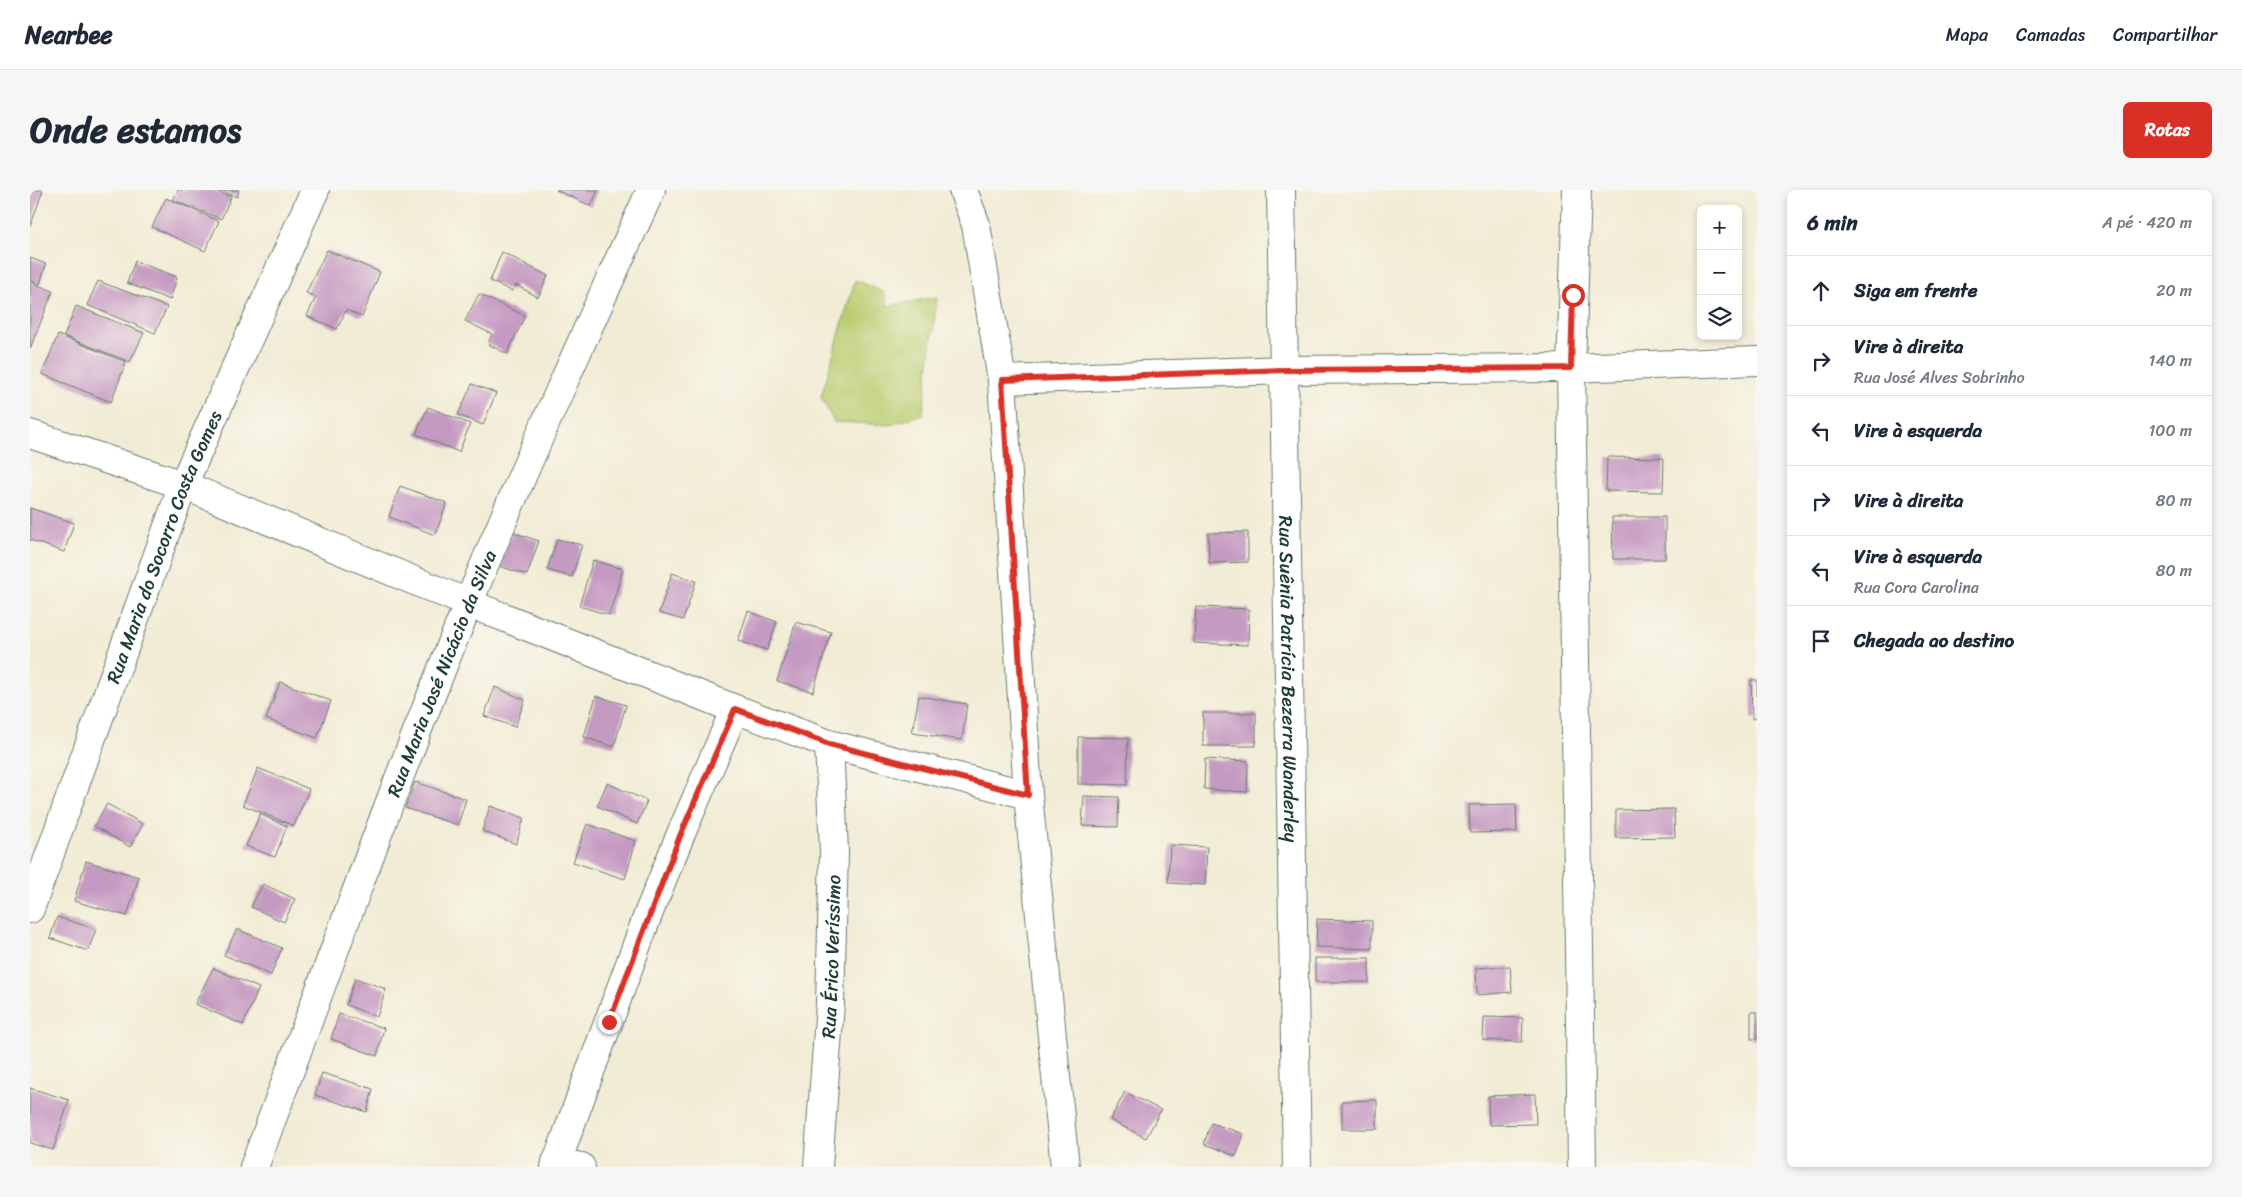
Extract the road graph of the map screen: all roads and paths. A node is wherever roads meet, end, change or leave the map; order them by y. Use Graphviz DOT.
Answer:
graph roads {
  1 [pos="315,190"];
  2 [pos="651,190"];
  3 [pos="963,190"];
  4 [pos="1281,190"];
  5 [pos="1577,190"];
  6 [pos="1757,361"];
  7 [pos="1571,368"];
  8 [pos="1284,370"];
  9 [pos="1002,380"];
  10 [pos="30,434"];
  11 [pos="183,485"];
  12 [pos="468,603"];
  13 [pos="735,709"];
  14 [pos="829,744"];
  15 [pos="1028,795"];
  16 [pos="30,909"];
  17 [pos="564,1165"];
  18 [pos="254,1167"];
  19 [pos="818,1167"];
  20 [pos="1065,1167"];
  21 [pos="1297,1167"];
  22 [pos="1582,1167"];
  1 -- 11 [label="street, Rua Maria do Socorro Costa Gomes"];
  2 -- 12 [label="street, Rua Maria José Nicácio da Silva"];
  3 -- 9 [label="street"];
  4 -- 8 [label="street, Rua Suênia Patrícia Bezerra Wanderley"];
  5 -- 7 [label="street"];
  6 -- 7 [label="street"];
  7 -- 8 [label="street"];
  7 -- 22 [label="street"];
  8 -- 9 [label="street"];
  8 -- 21 [label="street, Rua Suênia Patrícia Bezerra Wanderley"];
  9 -- 15 [label="street"];
  10 -- 11 [label="street"];
  11 -- 12 [label="street"];
  11 -- 16 [label="street, Rua Maria do Socorro Costa Gomes"];
  12 -- 13 [label="street"];
  12 -- 18 [label="street, Rua Maria José Nicácio da Silva"];
  13 -- 14 [label="street"];
  13 -- 17 [label="street"];
  14 -- 15 [label="street"];
  14 -- 19 [label="street, Rua Érico Veríssimo"];
  15 -- 20 [label="street"];
}
